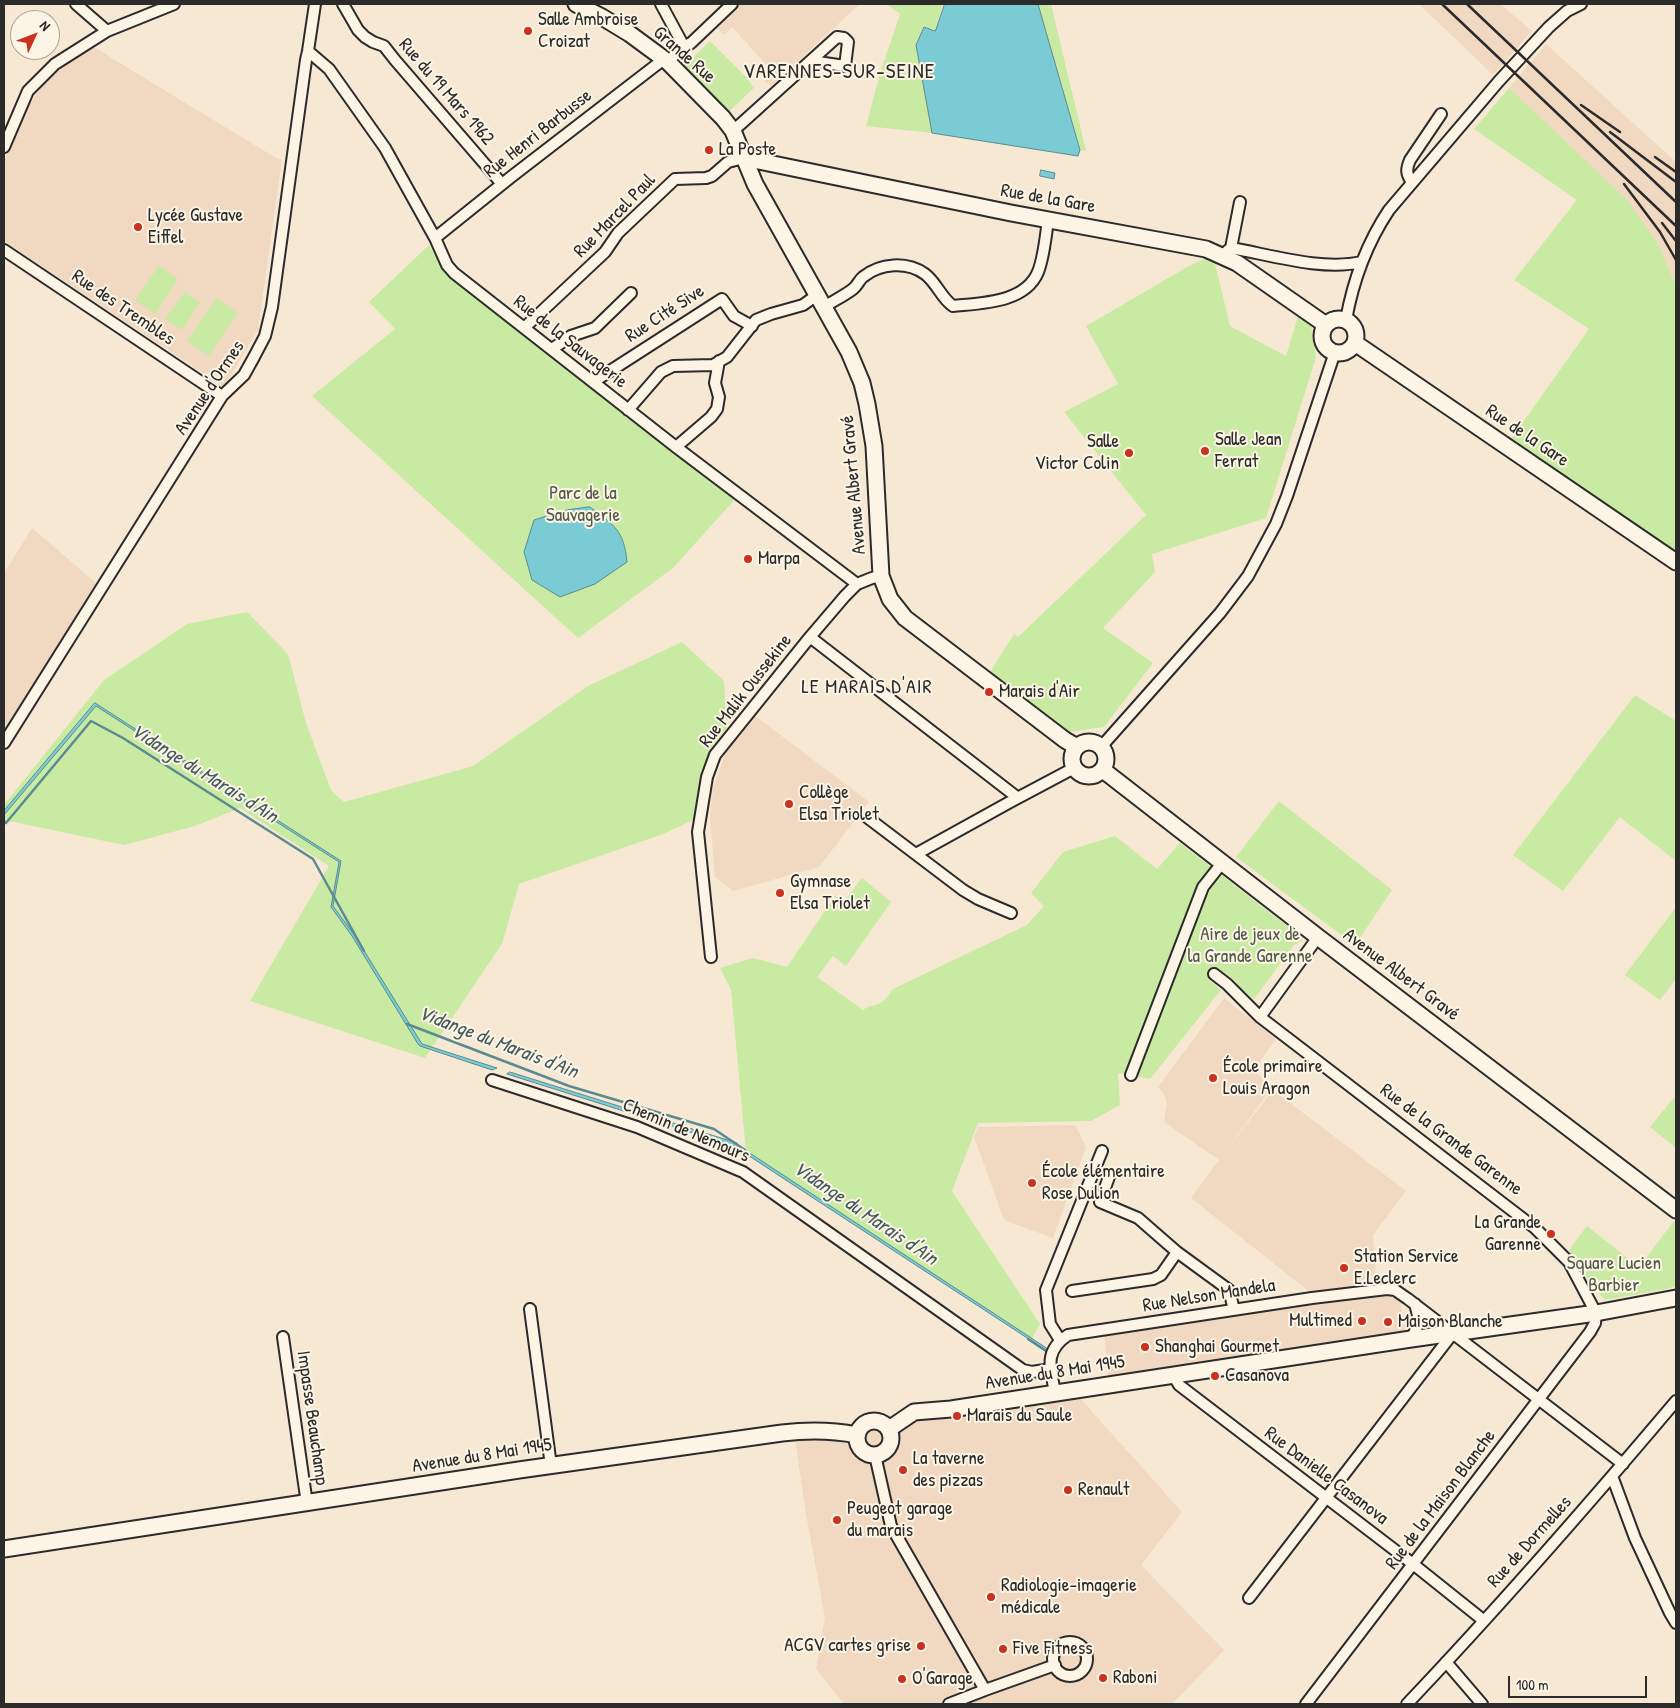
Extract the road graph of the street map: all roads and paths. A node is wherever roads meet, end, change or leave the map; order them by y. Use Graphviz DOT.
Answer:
graph roads {
  1 [pos="76,4"];
  2 [pos="174,4"];
  3 [pos="315,4"];
  4 [pos="343,4"];
  5 [pos="576,4"];
  6 [pos="661,4"];
  7 [pos="732,4"];
  8 [pos="1581,4"];
  9 [pos="107,31"];
  10 [pos="680,49"];
  11 [pos="308,51"];
  12 [pos="666,61"];
  13 [pos="811,61"];
  14 [pos="1441,114"];
  15 [pos="733,131"];
  16 [pos="4,147"];
  17 [pos="744,158"];
  18 [pos="1412,182"];
  19 [pos="502,184"];
  20 [pos="1240,202"];
  21 [pos="1048,219"];
  22 [pos="435,238"];
  23 [pos="4,250"];
  24 [pos="1227,252"];
  25 [pos="1362,262"];
  26 [pos="631,293"];
  27 [pos="820,301"];
  28 [pos="1346,320"];
  29 [pos="1326,325"];
  30 [pos="752,326"];
  31 [pos="524,328"];
  32 [pos="1355,343"];
  33 [pos="552,349"];
  34 [pos="1335,352"];
  35 [pos="718,362"];
  36 [pos="593,382"];
  37 [pos="222,396"];
  38 [pos="628,410"];
  39 [pos="676,447"];
  40 [pos="1676,562"];
  41 [pos="881,576"];
  42 [pos="858,584"];
  43 [pos="810,637"];
  44 [pos="4,743"];
  45 [pos="1076,747"];
  46 [pos="1101,747"];
  47 [pos="1074,768"];
  48 [pos="1103,770"];
  49 [pos="1018,798"];
  50 [pos="868,818"];
  51 [pos="916,854"];
  52 [pos="1222,863"];
  53 [pos="1011,913"];
  54 [pos="1318,937"];
  55 [pos="711,957"];
  56 [pos="1214,974"];
  57 [pos="1260,1017"];
  58 [pos="1131,1075"];
  59 [pos="492,1080"];
  60 [pos="1102,1150"];
  61 [pos="1110,1174"];
  62 [pos="1676,1210"];
  63 [pos="1177,1252"];
  64 [pos="1072,1291"];
  65 [pos="1676,1298"];
  66 [pos="1415,1304"];
  67 [pos="530,1310"];
  68 [pos="1234,1310"];
  69 [pos="1596,1313"];
  70 [pos="1453,1333"];
  71 [pos="283,1337"];
  72 [pos="1411,1339"];
  73 [pos="1060,1340"];
  74 [pos="1051,1369"];
  75 [pos="1173,1375"];
  76 [pos="1055,1392"];
  77 [pos="1539,1400"];
  78 [pos="1676,1401"];
  79 [pos="889,1429"];
  80 [pos="857,1435"];
  81 [pos="875,1455"];
  82 [pos="1623,1464"];
  83 [pos="551,1466"];
  84 [pos="1612,1476"];
  85 [pos="1325,1498"];
  86 [pos="307,1504"];
  87 [pos="4,1549"];
  88 [pos="1413,1564"];
  89 [pos="1249,1598"];
  90 [pos="1673,1610"];
  91 [pos="1483,1620"];
  92 [pos="1676,1623"];
  93 [pos="1446,1662"];
  94 [pos="1055,1665"];
  95 [pos="985,1690"];
  96 [pos="948,1704"];
  97 [pos="1306,1704"];
  98 [pos="1407,1704"];
  99 [pos="1482,1704"];
  1 -- 9 [label="street"];
  2 -- 9 [label="street"];
  3 -- 11 [label="street, Avenue d'Ormes"];
  4 -- 19 [label="street, Rue du 19 Mars 1962"];
  5 -- 12 [label="main road, Grande Rue"];
  6 -- 10 [label="street"];
  7 -- 10 [label="street, Rue Henri Barbusse"];
  8 -- 18 [label="street"];
  9 -- 16 [label="street"];
  10 -- 12 [label="street, Rue Henri Barbusse"];
  11 -- 22 [label="street, Rue de la Sauvagerie"];
  11 -- 37 [label="street, Avenue d'Ormes"];
  12 -- 15 [label="main road, Grande Rue"];
  12 -- 19 [label="street, Rue Henri Barbusse"];
  13 -- 15 [label="street"];
  14 -- 18 [label="street"];
  15 -- 17 [label="main road, Grande Rue"];
  17 -- 21 [label="main road, Rue de la Gare"];
  17 -- 27 [label="main road, Avenue Albert Gravé"];
  17 -- 31 [label="street, Rue Marcel Paul"];
  18 -- 25 [label="street"];
  19 -- 22 [label="street, Rue Henri Barbusse"];
  20 -- 24 [label="street"];
  21 -- 24 [label="main road, Rue de la Gare"];
  21 -- 27 [label="street"];
  22 -- 31 [label="street, Rue de la Sauvagerie"];
  23 -- 37 [label="street, Rue des Trembles"];
  24 -- 25 [label="street"];
  24 -- 29 [label="main road, Rue de la Gare"];
  25 -- 28 [label="street"];
  26 -- 33 [label="street"];
  27 -- 30 [label="street"];
  27 -- 41 [label="main road, Avenue Albert Gravé"];
  28 -- 29 [label="main road"];
  28 -- 32 [label="main road"];
  29 -- 34 [label="main road"];
  30 -- 35 [label="street"];
  30 -- 36 [label="street, Rue Cité Sive"];
  31 -- 33 [label="street, Rue de la Sauvagerie"];
  32 -- 34 [label="main road"];
  32 -- 40 [label="main road, Rue de la Gare"];
  33 -- 36 [label="street, Rue de la Sauvagerie"];
  34 -- 46 [label="street"];
  35 -- 38 [label="street"];
  35 -- 39 [label="street"];
  36 -- 38 [label="street, Rue de la Sauvagerie"];
  37 -- 44 [label="street, Avenue d'Ormes"];
  38 -- 39 [label="street, Rue de la Sauvagerie"];
  39 -- 42 [label="street, Rue de la Sauvagerie"];
  41 -- 42 [label="street"];
  41 -- 45 [label="main road, Avenue Albert Gravé"];
  42 -- 43 [label="street, Rue Malik Oussekine"];
  43 -- 49 [label="street"];
  43 -- 55 [label="street, Rue Malik Oussekine"];
  45 -- 46 [label="main road"];
  45 -- 47 [label="main road"];
  46 -- 48 [label="main road"];
  47 -- 48 [label="main road"];
  47 -- 49 [label="street"];
  48 -- 52 [label="main road, Avenue Albert Gravé"];
  49 -- 51 [label="street"];
  50 -- 51 [label="street"];
  51 -- 53 [label="street"];
  52 -- 54 [label="main road, Avenue Albert Gravé"];
  52 -- 58 [label="street"];
  54 -- 57 [label="street"];
  54 -- 62 [label="main road, Avenue Albert Gravé"];
  56 -- 57 [label="street, Rue de la Grande Garenne"];
  57 -- 69 [label="street, Rue de la Grande Garenne"];
  59 -- 74 [label="street, Chemin de Nemours"];
  60 -- 73 [label="street"];
  61 -- 63 [label="street"];
  63 -- 64 [label="street"];
  63 -- 68 [label="street"];
  65 -- 69 [label="main road, Avenue du 8 Mai 1945"];
  66 -- 68 [label="street, Rue Nelson Mandela"];
  66 -- 70 [label="street, Rue Nelson Mandela"];
  66 -- 72 [label="street"];
  67 -- 83 [label="street"];
  68 -- 73 [label="street, Rue Nelson Mandela"];
  69 -- 70 [label="main road, Avenue du 8 Mai 1945"];
  69 -- 77 [label="street, Rue de la Maison Blanche"];
  70 -- 72 [label="main road, Avenue du 8 Mai 1945"];
  70 -- 77 [label="street, Rue Nelson Mandela"];
  70 -- 85 [label="street"];
  71 -- 86 [label="street, Impasse Beauchamp"];
  72 -- 75 [label="main road, Avenue du 8 Mai 1945"];
  73 -- 74 [label="street"];
  74 -- 76 [label="street"];
  75 -- 76 [label="main road, Avenue du 8 Mai 1945"];
  75 -- 85 [label="street, Rue Danielle Casanova"];
  76 -- 79 [label="main road, Avenue du 8 Mai 1945"];
  77 -- 82 [label="street, Rue Nelson Mandela"];
  77 -- 88 [label="street, Rue de la Maison Blanche"];
  78 -- 82 [label="street, Rue de Dormelles"];
  79 -- 80 [label="main road"];
  79 -- 81 [label="main road"];
  80 -- 81 [label="main road"];
  80 -- 83 [label="main road, Avenue du 8 Mai 1945"];
  81 -- 95 [label="street"];
  82 -- 84 [label="street, Rue de Dormelles"];
  83 -- 86 [label="main road, Avenue du 8 Mai 1945"];
  84 -- 90 [label="street"];
  84 -- 91 [label="street, Rue de Dormelles"];
  85 -- 88 [label="street, Rue Danielle Casanova"];
  85 -- 89 [label="street"];
  86 -- 87 [label="main road, Avenue du 8 Mai 1945"];
  88 -- 91 [label="street, Rue Danielle Casanova"];
  88 -- 97 [label="street, Rue de la Maison Blanche"];
  90 -- 92 [label="street"];
  91 -- 93 [label="street, Rue de Dormelles"];
  93 -- 98 [label="street, Rue de Dormelles"];
  93 -- 99 [label="street"];
  94 -- 95 [label="street"];
  95 -- 96 [label="street"];
}
